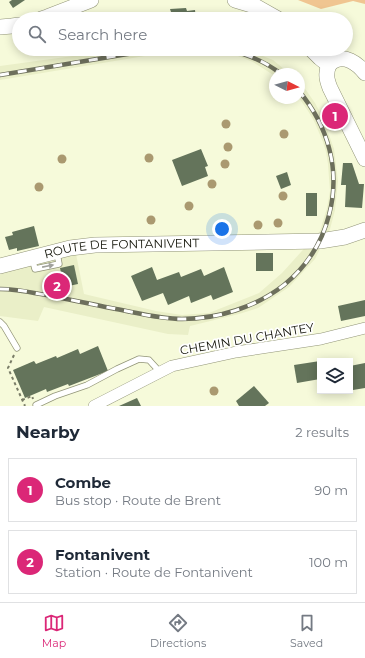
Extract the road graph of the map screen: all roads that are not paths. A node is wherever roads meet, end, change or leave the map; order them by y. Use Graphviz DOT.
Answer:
graph roads {
  1 [pos="91,0"];
  2 [pos="236,0"];
  3 [pos="59,12"];
  4 [pos="266,12"];
  5 [pos="12,26"];
  6 [pos="0,27"];
  7 [pos="318,56"];
  8 [pos="329,65"];
  9 [pos="365,73"];
  10 [pos="365,159"];
  11 [pos="365,230"];
  12 [pos="57,251"];
  13 [pos="32,258"];
  14 [pos="0,266"];
  15 [pos="0,322"];
  16 [pos="365,328"];
  17 [pos="17,348"];
  18 [pos="160,372"];
  19 [pos="36,405"];
  20 [pos="94,406"];
  1 -- 3 [label="street"];
  2 -- 4 [label="street"];
  5 -- 6 [label="street"];
  7 -- 8 [label="street"];
  8 -- 9 [label="street"];
  8 -- 10 [label="street"];
  11 -- 12 [label="street, ROUTE DE FONTANIVENT"];
  12 -- 13 [label="street, ROUTE DE FONTANIVENT"];
  13 -- 12 [label="lane, one-way"];
  13 -- 14 [label="street, ROUTE DE FONTANIVENT"];
  15 -- 17 [label="lane"];
  16 -- 18 [label="street, CHEMIN DU CHANTEY"];
  18 -- 19 [label="lane"];
  18 -- 20 [label="street, CHEMIN DU CHANTEY"];
}
